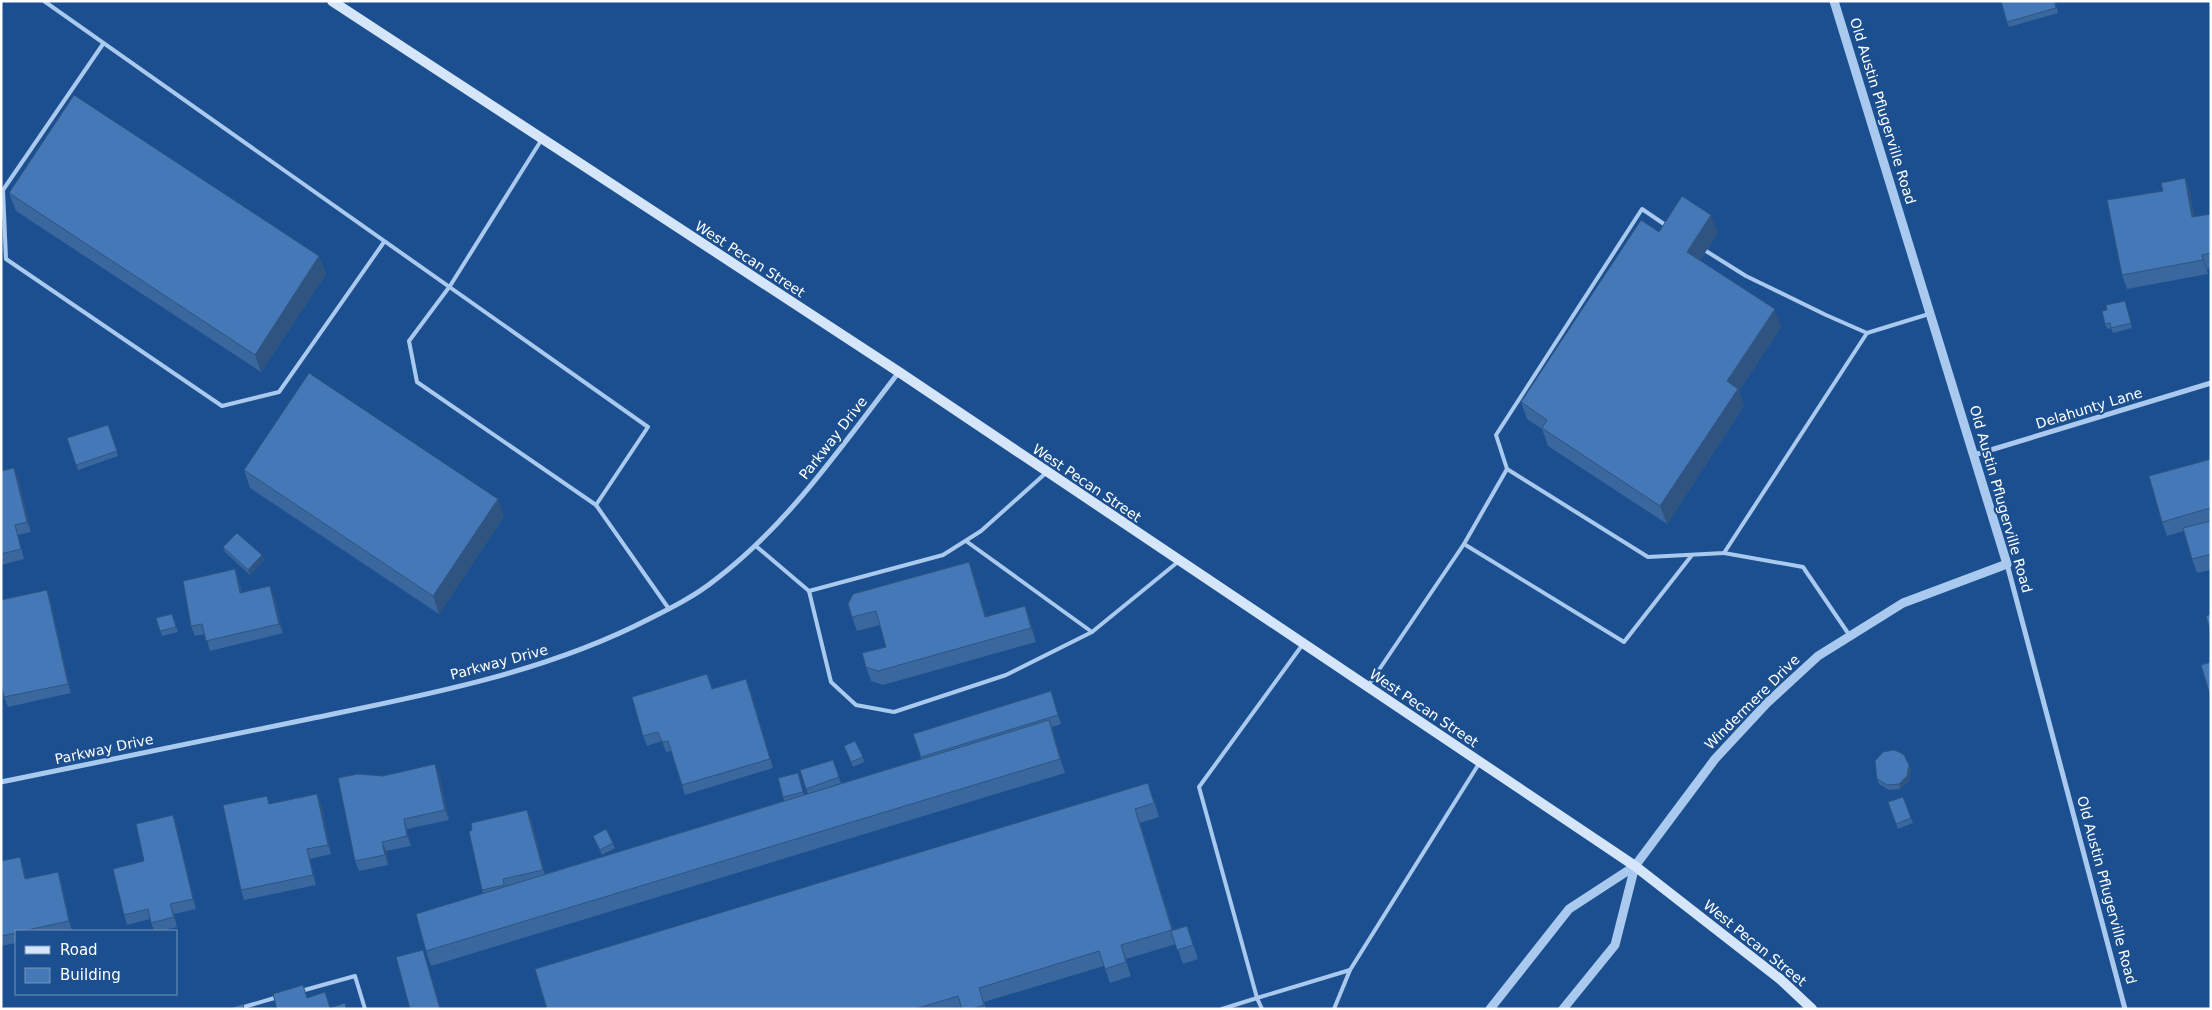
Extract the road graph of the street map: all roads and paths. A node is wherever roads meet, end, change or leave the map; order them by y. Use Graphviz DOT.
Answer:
graph roads {
  1 [pos="44,1"];
  2 [pos="332,1"];
  3 [pos="1834,1"];
  4 [pos="103,44"];
  5 [pos="542,139"];
  6 [pos="1670,228"];
  7 [pos="384,242"];
  8 [pos="1706,251"];
  9 [pos="450,286"];
  10 [pos="1931,313"];
  11 [pos="1867,333"];
  12 [pos="899,372"];
  13 [pos="2211,383"];
  14 [pos="1974,455"];
  15 [pos="1507,469"];
  16 [pos="1047,472"];
  17 [pos="596,506"];
  18 [pos="966,541"];
  19 [pos="1464,544"];
  20 [pos="757,547"];
  21 [pos="1724,553"];
  22 [pos="1692,555"];
  23 [pos="1179,560"];
  24 [pos="2007,564"];
  25 [pos="809,591"];
  26 [pos="669,609"];
  27 [pos="1092,632"];
  28 [pos="1850,636"];
  29 [pos="1303,644"];
  30 [pos="1368,687"];
  31 [pos="1480,762"];
  32 [pos="1,782"];
  33 [pos="1636,866"];
  34 [pos="1350,970"];
  35 [pos="292,994"];
  36 [pos="282,996"];
  37 [pos="1257,998"];
  38 [pos="237,1009"];
  39 [pos="365,1009"];
  40 [pos="1222,1009"];
  41 [pos="1262,1009"];
  42 [pos="1334,1009"];
  43 [pos="1490,1009"];
  44 [pos="1563,1009"];
  45 [pos="1812,1009"];
  46 [pos="2125,1009"];
  1 -- 4 [label="lane"];
  2 -- 5 [label="main road, West Pecan Street"];
  3 -- 10 [label="street, Old Austin Pflugerville Road"];
  4 -- 7 [label="lane"];
  4 -- 7 [label="lane"];
  5 -- 9 [label="lane"];
  5 -- 12 [label="main road, West Pecan Street"];
  6 -- 15 [label="lane"];
  7 -- 9 [label="lane"];
  8 -- 11 [label="lane"];
  9 -- 17 [label="lane"];
  9 -- 17 [label="lane"];
  10 -- 11 [label="lane"];
  10 -- 14 [label="street, Old Austin Pflugerville Road"];
  11 -- 21 [label="lane"];
  12 -- 16 [label="main road, West Pecan Street"];
  12 -- 20 [label="street, Parkway Drive"];
  13 -- 14 [label="street, Delahunty Lane"];
  14 -- 24 [label="street, Old Austin Pflugerville Road"];
  15 -- 19 [label="lane"];
  15 -- 22 [label="lane"];
  16 -- 18 [label="lane"];
  16 -- 23 [label="main road, West Pecan Street"];
  17 -- 26 [label="lane"];
  18 -- 25 [label="lane"];
  18 -- 27 [label="lane"];
  19 -- 22 [label="lane"];
  19 -- 30 [label="lane"];
  20 -- 25 [label="lane"];
  20 -- 26 [label="street, Parkway Drive"];
  21 -- 22 [label="lane"];
  21 -- 28 [label="lane"];
  23 -- 27 [label="lane"];
  23 -- 29 [label="main road, West Pecan Street"];
  24 -- 28 [label="street, Windermere Drive"];
  24 -- 46 [label="street, Old Austin Pflugerville Road"];
  25 -- 27 [label="lane"];
  26 -- 32 [label="street, Parkway Drive"];
  28 -- 33 [label="street, Windermere Drive"];
  29 -- 30 [label="main road, West Pecan Street"];
  29 -- 37 [label="lane"];
  30 -- 31 [label="main road, West Pecan Street"];
  31 -- 33 [label="main road, West Pecan Street"];
  31 -- 34 [label="lane"];
  33 -- 43 [label="street, Windermere Drive"];
  33 -- 44 [label="street, Windermere Drive"];
  33 -- 45 [label="main road, West Pecan Street"];
  34 -- 37 [label="lane"];
  34 -- 42 [label="lane"];
  35 -- 39 [label="lane"];
  36 -- 38 [label="lane"];
  37 -- 40 [label="lane"];
  37 -- 41 [label="lane"];
}
